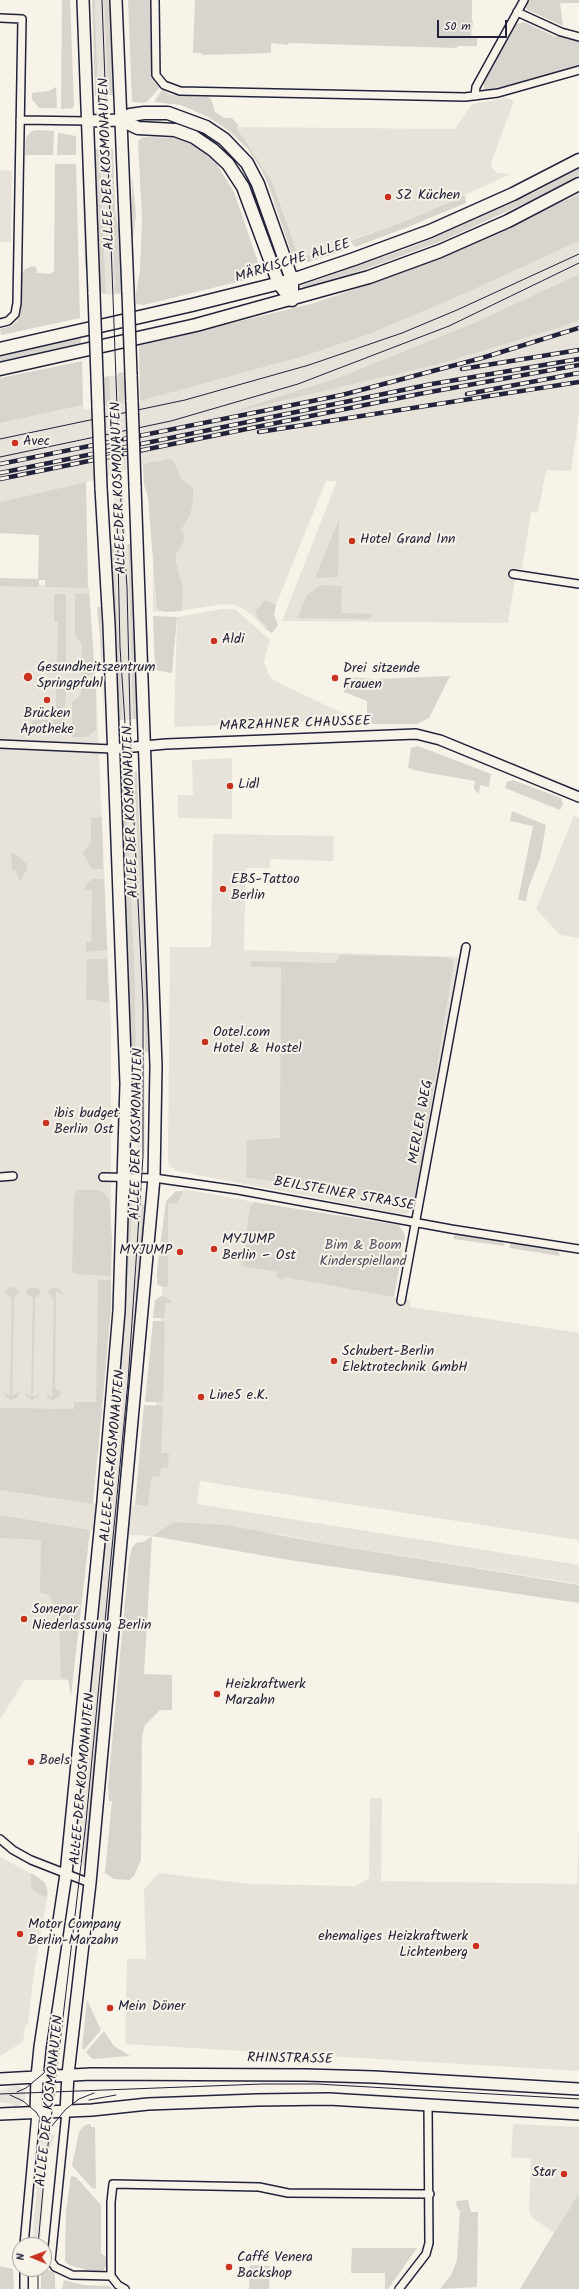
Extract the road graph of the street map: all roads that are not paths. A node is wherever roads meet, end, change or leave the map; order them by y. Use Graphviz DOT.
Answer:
graph roads {
  1 [pos="84,0"];
  2 [pos="116,0"];
  3 [pos="155,0"];
  4 [pos="524,0"];
  5 [pos="517,12"];
  6 [pos="0,18"];
  7 [pos="579,36"];
  8 [pos="579,70"];
  9 [pos="475,96"];
  10 [pos="20,120"];
  11 [pos="121,120"];
  12 [pos="88,121"];
  13 [pos="579,160"];
  14 [pos="579,184"];
  15 [pos="292,280"];
  16 [pos="279,284"];
  17 [pos="292,300"];
  18 [pos="0,323"];
  19 [pos="0,349"];
  20 [pos="0,369"];
  21 [pos="512,574"];
  22 [pos="579,584"];
  23 [pos="0,744"];
  24 [pos="144,746"];
  25 [pos="112,749"];
  26 [pos="579,797"];
  27 [pos="466,947"];
  28 [pos="13,1176"];
  29 [pos="103,1176"];
  30 [pos="122,1176"];
  31 [pos="0,1177"];
  32 [pos="154,1178"];
  33 [pos="418,1221"];
  34 [pos="579,1249"];
  35 [pos="401,1302"];
  36 [pos="0,1839"];
  37 [pos="66,1874"];
  38 [pos="90,1883"];
  39 [pos="68,2074"];
  40 [pos="37,2076"];
  41 [pos="0,2079"];
  42 [pos="579,2089"];
  43 [pos="428,2104"];
  44 [pos="66,2112"];
  45 [pos="36,2113"];
  46 [pos="0,2114"];
  47 [pos="579,2114"];
  48 [pos="430,2194"];
  49 [pos="25,2237"];
  50 [pos="51,2237"];
  51 [pos="52,2264"];
  52 [pos="111,2276"];
  53 [pos="24,2277"];
  54 [pos="24,2289"];
  55 [pos="125,2289"];
  56 [pos="399,2289"];
  1 -- 12 [label="main road, ALLEE DER KOSMONAUTEN"];
  2 -- 11 [label="main road, ALLEE DER KOSMONAUTEN"];
  3 -- 9 [label="street"];
  4 -- 5 [label="street"];
  5 -- 7 [label="street"];
  5 -- 9 [label="street"];
  6 -- 10 [label="street"];
  8 -- 9 [label="street"];
  10 -- 12 [label="street"];
  10 -- 18 [label="street"];
  11 -- 12 [label="main road"];
  11 -- 15 [label="main road"];
  11 -- 16 [label="main road"];
  11 -- 24 [label="main road, ALLEE DER KOSMONAUTEN, bridge"];
  12 -- 25 [label="main road, ALLEE DER KOSMONAUTEN, bridge"];
  13 -- 15 [label="main road, MÄRKISCHE ALLEE"];
  14 -- 17 [label="main road"];
  15 -- 16 [label="main road, MÄRKISCHE ALLEE"];
  15 -- 17 [label="main road"];
  16 -- 17 [label="main road"];
  16 -- 19 [label="main road, MÄRKISCHE ALLEE"];
  17 -- 20 [label="main road"];
  21 -- 22 [label="street"];
  23 -- 25 [label="street, MARZAHNER CHAUSSEE"];
  24 -- 25 [label="street, MARZAHNER CHAUSSEE"];
  24 -- 26 [label="street, MARZAHNER CHAUSSEE"];
  24 -- 32 [label="main road, ALLEE DER KOSMONAUTEN"];
  25 -- 30 [label="main road, ALLEE DER KOSMONAUTEN"];
  27 -- 33 [label="street, MERLER WEG"];
  28 -- 31 [label="street"];
  29 -- 30 [label="street, BEILSTEINER STRASSE"];
  30 -- 32 [label="street, BEILSTEINER STRASSE"];
  30 -- 37 [label="main road, ALLEE DER KOSMONAUTEN"];
  32 -- 33 [label="street, BEILSTEINER STRASSE"];
  32 -- 38 [label="main road, ALLEE DER KOSMONAUTEN"];
  33 -- 34 [label="street, BEILSTEINER STRASSE"];
  33 -- 35 [label="street, MERLER WEG"];
  36 -- 37 [label="street"];
  37 -- 38 [label="street"];
  37 -- 40 [label="main road, ALLEE DER KOSMONAUTEN"];
  38 -- 39 [label="main road, ALLEE DER KOSMONAUTEN"];
  39 -- 40 [label="main road, RHINSTRASSE"];
  39 -- 42 [label="main road, RHINSTRASSE"];
  39 -- 44 [label="main road, ALLEE DER KOSMONAUTEN"];
  40 -- 41 [label="main road, RHINSTRASSE"];
  40 -- 45 [label="main road, ALLEE DER KOSMONAUTEN"];
  43 -- 44 [label="main road"];
  43 -- 47 [label="main road"];
  43 -- 48 [label="street"];
  44 -- 45 [label="main road"];
  44 -- 50 [label="street, ALLEE DER KOSMONAUTEN"];
  45 -- 46 [label="main road"];
  45 -- 49 [label="street, ALLEE DER KOSMONAUTEN"];
  48 -- 52 [label="street"];
  48 -- 56 [label="street"];
  51 -- 52 [label="street"];
  52 -- 55 [label="street"];
  53 -- 54 [label="street"];
}
